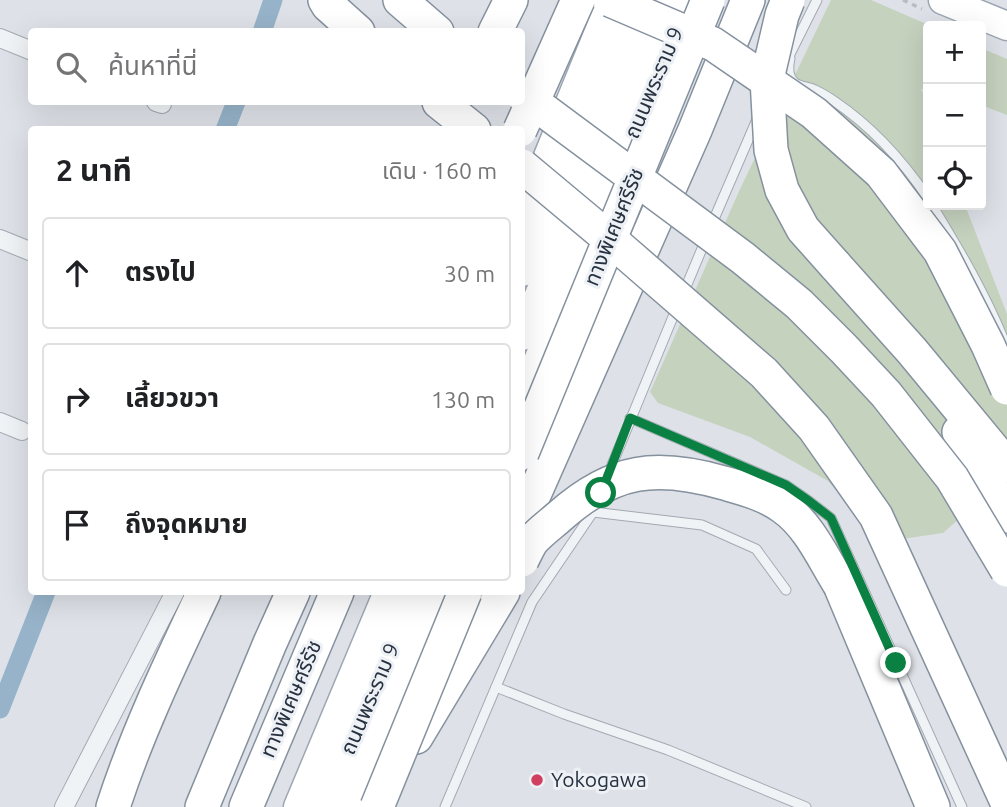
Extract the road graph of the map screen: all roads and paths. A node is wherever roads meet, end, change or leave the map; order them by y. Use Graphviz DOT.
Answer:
graph roads {
  1 [pos="325,0"];
  2 [pos="400,0"];
  3 [pos="511,0"];
  4 [pos="571,0"];
  5 [pos="578,0"];
  6 [pos="611,0"];
  7 [pos="635,0"];
  8 [pos="662,0"];
  9 [pos="689,0"];
  10 [pos="708,0"];
  11 [pos="726,0"];
  12 [pos="748,0"];
  13 [pos="788,0"];
  14 [pos="817,0"];
  15 [pos="943,0"];
  16 [pos="1007,26"];
  17 [pos="354,28"];
  18 [pos="433,28"];
  19 [pos="497,28"];
  20 [pos="673,37"];
  21 [pos="0,38"];
  22 [pos="28,49"];
  23 [pos="792,50"];
  24 [pos="525,96"];
  25 [pos="443,105"];
  26 [pos="455,105"];
  27 [pos="443,126"];
  28 [pos="469,126"];
  29 [pos="522,126"];
  30 [pos="535,162"];
  31 [pos="923,192"];
  32 [pos="525,206"];
  33 [pos="935,210"];
  34 [pos="0,239"];
  35 [pos="28,250"];
  36 [pos="525,265"];
  37 [pos="525,329"];
  38 [pos="1007,348"];
  39 [pos="912,351"];
  40 [pos="1007,388"];
  41 [pos="525,391"];
  42 [pos="630,418"];
  43 [pos="0,422"];
  44 [pos="22,431"];
  45 [pos="525,446"];
  46 [pos="1007,466"];
  47 [pos="593,512"];
  48 [pos="525,515"];
  49 [pos="1007,516"];
  50 [pos="525,554"];
  51 [pos="1007,570"];
  52 [pos="786,590"];
  53 [pos="173,595"];
  54 [pos="203,595"];
  55 [pos="292,595"];
  56 [pos="336,595"];
  57 [pos="367,595"];
  58 [pos="387,595"];
  59 [pos="414,595"];
  60 [pos="442,595"];
  61 [pos="464,595"];
  62 [pos="481,595"];
  63 [pos="501,595"];
  64 [pos="412,669"];
  65 [pos="496,687"];
  66 [pos="932,802"];
  67 [pos="1007,802"];
  68 [pos="371,803"];
  69 [pos="64,807"];
  70 [pos="113,807"];
  71 [pos="202,807"];
  72 [pos="246,807"];
  73 [pos="280,807"];
  74 [pos="298,807"];
  75 [pos="325,807"];
  76 [pos="444,807"];
  77 [pos="806,807"];
  78 [pos="962,807"];
  1 -- 17 [label="highway"];
  2 -- 18 [label="highway"];
  3 -- 19 [label="highway"];
  4 -- 30 [label="main road"];
  5 -- 29 [label="highway, bridge"];
  6 -- 30 [label="main road"];
  6 -- 40 [label="highway, bridge"];
  7 -- 36 [label="main road, bridge"];
  8 -- 37 [label="main road, ถนนพระราม 9, bridge"];
  9 -- 20 [label="main road, ถนนพระราม 9"];
  10 -- 45 [label="highway, ทางพิเศษศรีรัช, bridge"];
  11 -- 20 [label="main road"];
  12 -- 48 [label="highway, bridge"];
  13 -- 39 [label="highway, bridge"];
  14 -- 23 [label="lane"];
  15 -- 16 [label="main road"];
  20 -- 41 [label="main road, ถนนพระราม 9"];
  21 -- 22 [label="street"];
  23 -- 31 [label="lane"];
  23 -- 42 [label="lane"];
  24 -- 51 [label="highway, bridge"];
  25 -- 28 [label="highway"];
  26 -- 27 [label="highway"];
  30 -- 32 [label="main road"];
  30 -- 67 [label="highway, bridge"];
  33 -- 38 [label="lane"];
  34 -- 35 [label="street"];
  39 -- 46 [label="highway"];
  39 -- 49 [label="highway"];
  42 -- 47 [label="lane"];
  42 -- 78 [label="lane"];
  43 -- 44 [label="street"];
  47 -- 52 [label="lane"];
  47 -- 65 [label="lane"];
  50 -- 66 [label="highway, bridge"];
  53 -- 69 [label="street"];
  54 -- 70 [label="highway"];
  55 -- 71 [label="highway"];
  56 -- 72 [label="highway, ทางพิเศษศรีรัช"];
  57 -- 73 [label="main road, ถนนพระราม 9"];
  58 -- 74 [label="main road, ถนนพระราม 9"];
  59 -- 75 [label="main road, ถนนพระราม 9"];
  60 -- 64 [label="main road, ถนนพระราม 9"];
  61 -- 68 [label="highway, bridge"];
  62 -- 64 [label="highway"];
  63 -- 68 [label="highway, bridge"];
  64 -- 68 [label="main road, ถนนพระราม 9"];
  65 -- 76 [label="lane"];
  65 -- 77 [label="lane"];
}
